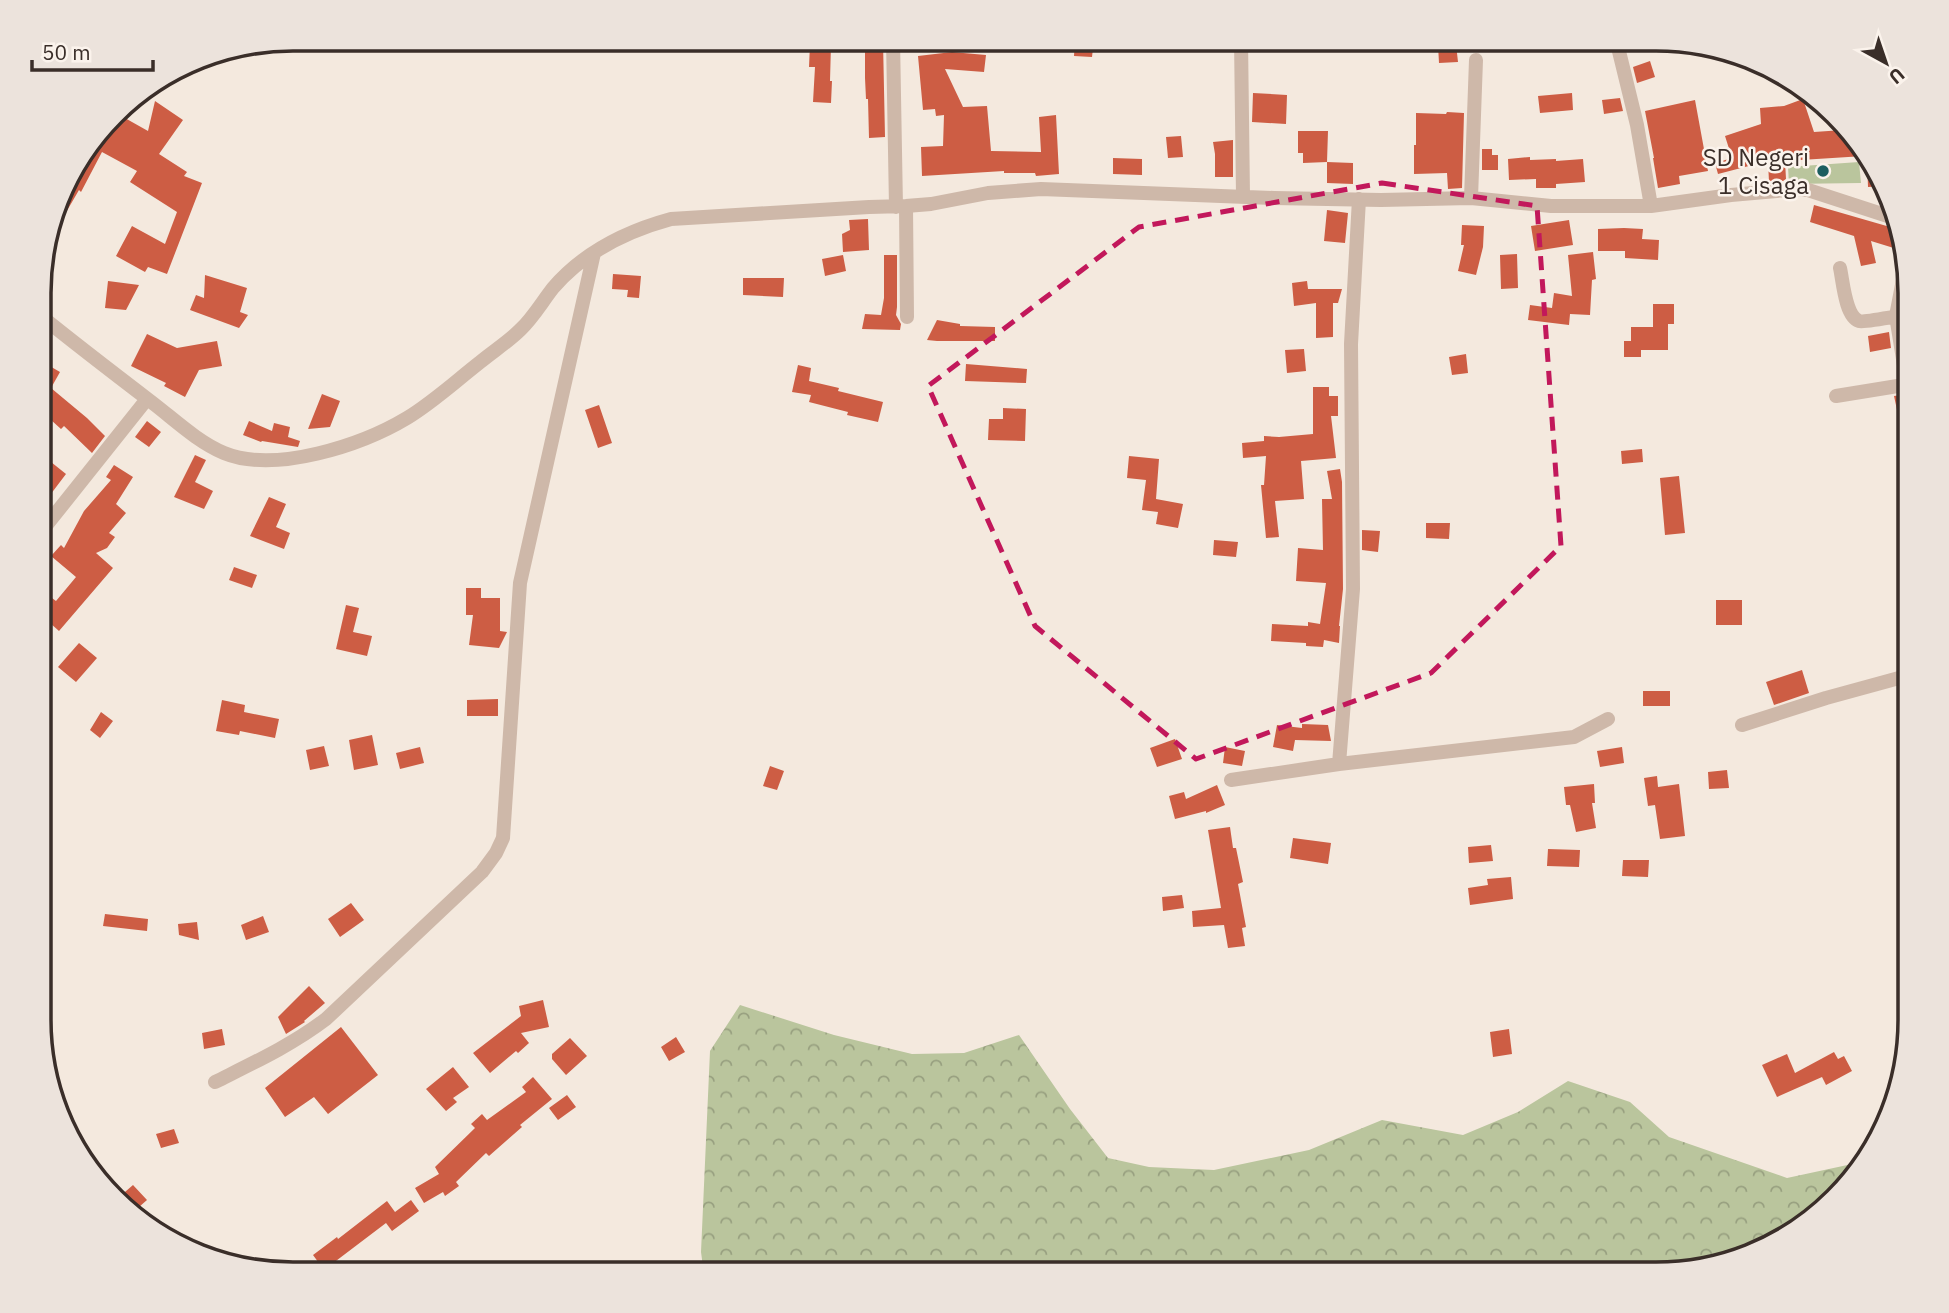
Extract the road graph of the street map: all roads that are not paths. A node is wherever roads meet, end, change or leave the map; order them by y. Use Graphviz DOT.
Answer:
graph roads {
  1 [pos="894,51"];
  2 [pos="1241,51"];
  3 [pos="1619,51"];
  4 [pos="1476,60"];
  5 [pos="1243,196"];
  6 [pos="1471,198"];
  7 [pos="1359,199"];
  8 [pos="901,206"];
  9 [pos="1651,206"];
  10 [pos="1885,215"];
  11 [pos="594,253"];
  12 [pos="1840,268"];
  13 [pos="1898,316"];
  14 [pos="907,317"];
  15 [pos="51,324"];
  16 [pos="1898,386"];
  17 [pos="1836,396"];
  18 [pos="147,399"];
  19 [pos="51,519"];
  20 [pos="1898,678"];
  21 [pos="1608,719"];
  22 [pos="1742,725"];
  23 [pos="1339,764"];
  24 [pos="1231,780"];
  25 [pos="215,1082"];
  1 -- 8 [label="street"];
  2 -- 5 [label="street"];
  3 -- 9 [label="street"];
  4 -- 6 [label="street"];
  5 -- 7 [label="street"];
  5 -- 8 [label="street"];
  6 -- 7 [label="street"];
  6 -- 9 [label="street"];
  7 -- 23 [label="street"];
  8 -- 11 [label="street"];
  8 -- 14 [label="street"];
  9 -- 10 [label="street"];
  11 -- 18 [label="street"];
  11 -- 25 [label="street"];
  12 -- 13 [label="street"];
  15 -- 18 [label="street"];
  16 -- 17 [label="street"];
  18 -- 19 [label="street"];
  20 -- 22 [label="street"];
  21 -- 23 [label="street"];
  23 -- 24 [label="street"];
}
